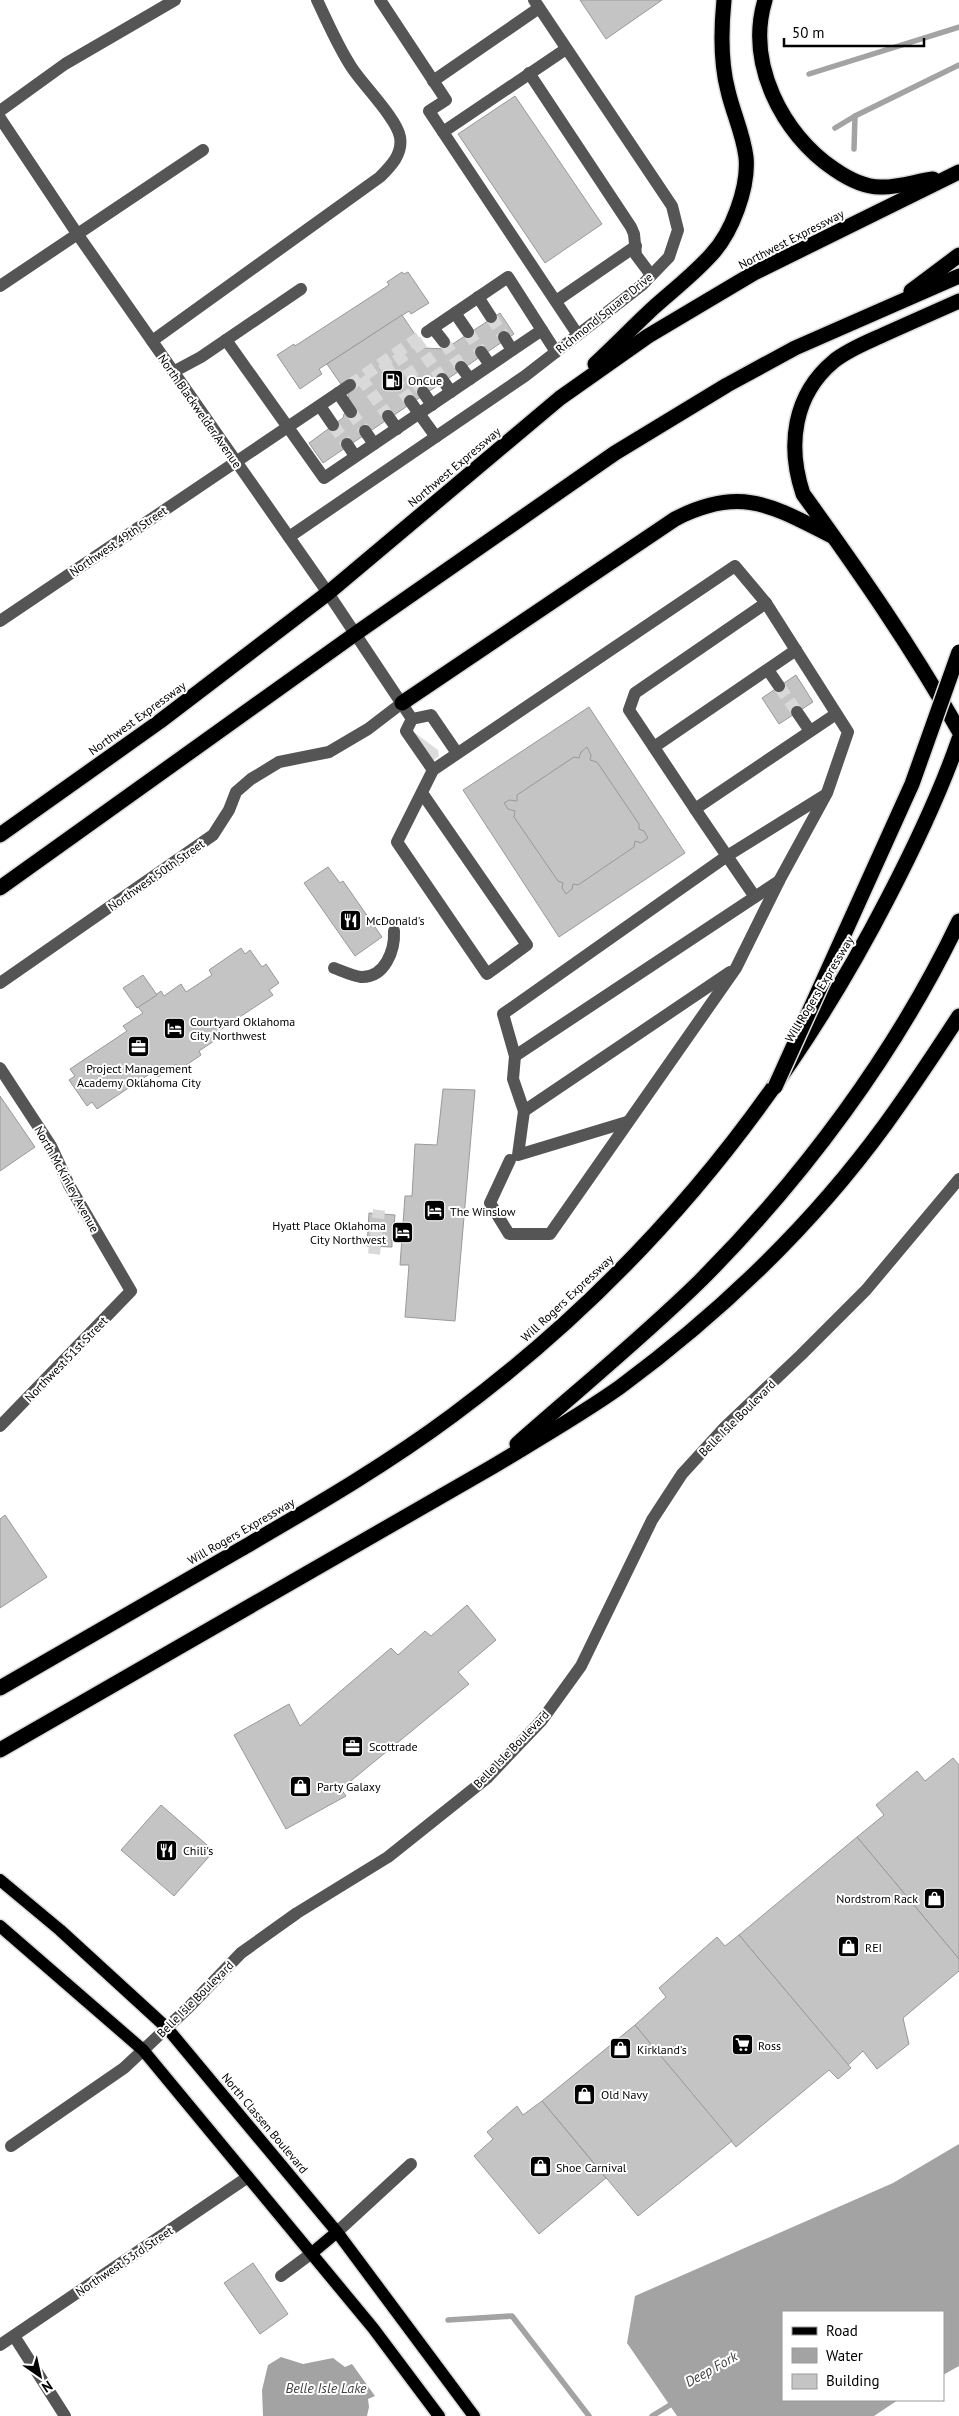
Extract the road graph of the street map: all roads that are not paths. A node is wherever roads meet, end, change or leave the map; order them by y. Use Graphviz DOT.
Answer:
graph roads {
  1 [pos="175,0"];
  2 [pos="317,0"];
  3 [pos="380,0"];
  4 [pos="724,0"];
  5 [pos="765,0"];
  6 [pos="537,4"];
  7 [pos="566,49"];
  8 [pos="529,73"];
  9 [pos="433,80"];
  10 [pos="0,111"];
  11 [pos="0,118"];
  12 [pos="443,132"];
  13 [pos="203,150"];
  14 [pos="954,174"];
  15 [pos="78,235"];
  16 [pos="636,246"];
  17 [pos="959,255"];
  18 [pos="651,276"];
  19 [pos="959,276"];
  20 [pos="0,286"];
  21 [pos="301,289"];
  22 [pos="478,297"];
  23 [pos="556,301"];
  24 [pos="959,301"];
  25 [pos="890,306"];
  26 [pos="455,313"];
  27 [pos="491,317"];
  28 [pos="542,330"];
  29 [pos="468,332"];
  30 [pos="578,335"];
  31 [pos="504,337"];
  32 [pos="226,340"];
  33 [pos="152,341"];
  34 [pos="444,342"];
  35 [pos="512,350"];
  36 [pos="481,352"];
  37 [pos="556,352"];
  38 [pos="490,365"];
  39 [pos="461,366"];
  40 [pos="173,372"];
  41 [pos="442,379"];
  42 [pos="470,379"];
  43 [pos="350,385"];
  44 [pos="423,392"];
  45 [pos="451,392"];
  46 [pos="338,393"];
  47 [pos="560,398"];
  48 [pos="410,401"];
  49 [pos="432,405"];
  50 [pos="320,406"];
  51 [pos="352,412"];
  52 [pos="419,414"];
  53 [pos="388,416"];
  54 [pos="333,425"];
  55 [pos="288,428"];
  56 [pos="397,429"];
  57 [pos="365,431"];
  58 [pos="436,437"];
  59 [pos="347,444"];
  60 [pos="374,444"];
  61 [pos="355,456"];
  62 [pos="235,461"];
  63 [pos="289,537"];
  64 [pos="835,538"];
  65 [pos="328,593"];
  66 [pos="766,603"];
  67 [pos="0,621"];
  68 [pos="355,634"];
  69 [pos="796,650"];
  70 [pos="959,652"];
  71 [pos="768,670"];
  72 [pos="780,686"];
  73 [pos="402,703"];
  74 [pos="797,712"];
  75 [pos="836,714"];
  76 [pos="412,719"];
  77 [pos="810,731"];
  78 [pos="959,731"];
  79 [pos="959,739"];
  80 [pos="654,747"];
  81 [pos="457,753"];
  82 [pos="433,770"];
  83 [pos="422,793"];
  84 [pos="826,794"];
  85 [pos="695,809"];
  86 [pos="0,835"];
  87 [pos="727,856"];
  88 [pos="779,881"];
  89 [pos="0,888"];
  90 [pos="755,897"];
  91 [pos="959,922"];
  92 [pos="394,931"];
  93 [pos="334,968"];
  94 [pos="736,968"];
  95 [pos="0,983"];
  96 [pos="959,1016"];
  97 [pos="515,1056"];
  98 [pos="0,1068"];
  99 [pos="775,1087"];
  100 [pos="524,1111"];
  101 [pos="627,1122"];
  102 [pos="510,1160"];
  103 [pos="959,1179"];
  104 [pos="131,1290"];
  105 [pos="0,1426"];
  106 [pos="492,1467"];
  107 [pos="0,1688"];
  108 [pos="0,1750"];
  109 [pos="0,1880"];
  110 [pos="0,1926"];
  111 [pos="167,2028"];
  112 [pos="143,2050"];
  113 [pos="11,2146"];
  114 [pos="412,2164"];
  115 [pos="248,2177"];
  116 [pos="337,2232"];
  117 [pos="312,2253"];
  118 [pos="281,2276"];
  119 [pos="14,2336"];
  120 [pos="0,2345"];
  121 [pos="65,2416"];
  122 [pos="439,2416"];
  123 [pos="474,2416"];
  1 -- 10 [label="street"];
  2 -- 33 [label="street"];
  3 -- 9 [label="street"];
  4 -- 47 [label="highway"];
  5 -- 14 [label="highway"];
  6 -- 7 [label="street, Richmond Square Drive"];
  6 -- 9 [label="street"];
  7 -- 8 [label="street"];
  7 -- 18 [label="street, Richmond Square Drive"];
  8 -- 12 [label="street"];
  8 -- 16 [label="street"];
  9 -- 12 [label="street"];
  11 -- 15 [label="street, North Blackwelder Avenue"];
  12 -- 23 [label="street"];
  13 -- 15 [label="street"];
  14 -- 47 [label="highway, Northwest Expressway"];
  15 -- 20 [label="street"];
  15 -- 33 [label="street, North Blackwelder Avenue"];
  16 -- 18 [label="street"];
  16 -- 23 [label="street"];
  17 -- 25 [label="highway"];
  18 -- 30 [label="street, Richmond Square Drive"];
  19 -- 25 [label="highway"];
  21 -- 32 [label="street"];
  22 -- 26 [label="street"];
  22 -- 27 [label="street"];
  22 -- 28 [label="street"];
  23 -- 30 [label="street"];
  24 -- 64 [label="highway"];
  25 -- 68 [label="highway"];
  26 -- 29 [label="street"];
  26 -- 34 [label="street"];
  28 -- 35 [label="street"];
  28 -- 37 [label="street"];
  30 -- 37 [label="street, Richmond Square Drive"];
  31 -- 35 [label="street"];
  32 -- 40 [label="street"];
  32 -- 55 [label="street"];
  33 -- 40 [label="street, North Blackwelder Avenue"];
  35 -- 38 [label="street"];
  36 -- 38 [label="street"];
  37 -- 58 [label="street, Richmond Square Drive"];
  38 -- 42 [label="street"];
  39 -- 42 [label="street"];
  40 -- 62 [label="street, North Blackwelder Avenue"];
  41 -- 45 [label="street"];
  42 -- 45 [label="street"];
  43 -- 46 [label="street, Northwest 49th Street"];
  44 -- 49 [label="street"];
  45 -- 49 [label="street"];
  46 -- 50 [label="street, Northwest 49th Street"];
  46 -- 51 [label="street"];
  47 -- 65 [label="highway, Northwest Expressway"];
  48 -- 52 [label="street"];
  49 -- 52 [label="street"];
  50 -- 54 [label="street"];
  50 -- 55 [label="street, Northwest 49th Street"];
  52 -- 56 [label="street"];
  52 -- 58 [label="street"];
  53 -- 56 [label="street"];
  55 -- 61 [label="street"];
  55 -- 62 [label="street, Northwest 49th Street"];
  56 -- 60 [label="street"];
  57 -- 60 [label="street"];
  58 -- 63 [label="street, Richmond Square Drive"];
  59 -- 61 [label="street"];
  60 -- 61 [label="street"];
  62 -- 63 [label="street, North Blackwelder Avenue"];
  62 -- 67 [label="street, Northwest 49th Street"];
  63 -- 65 [label="street, North Blackwelder Avenue"];
  64 -- 73 [label="highway"];
  64 -- 78 [label="highway"];
  65 -- 68 [label="street, North Blackwelder Avenue"];
  65 -- 86 [label="highway, Northwest Expressway"];
  66 -- 69 [label="street"];
  66 -- 80 [label="street"];
  66 -- 81 [label="street"];
  68 -- 73 [label="street, North Blackwelder Avenue"];
  68 -- 89 [label="highway"];
  69 -- 71 [label="street"];
  69 -- 75 [label="street"];
  70 -- 99 [label="highway, bridge"];
  71 -- 72 [label="street"];
  71 -- 80 [label="street"];
  73 -- 76 [label="street, North Blackwelder Avenue"];
  73 -- 95 [label="street, Northwest 50th Street"];
  74 -- 77 [label="street"];
  75 -- 77 [label="street"];
  75 -- 84 [label="street"];
  76 -- 81 [label="street"];
  76 -- 82 [label="street"];
  77 -- 85 [label="street"];
  79 -- 99 [label="highway, Will Rogers Expressway, bridge"];
  80 -- 85 [label="street"];
  81 -- 82 [label="street"];
  82 -- 83 [label="street"];
  83 -- 83 [label="street"];
  84 -- 87 [label="street"];
  84 -- 88 [label="street"];
  85 -- 87 [label="street"];
  87 -- 90 [label="street"];
  87 -- 97 [label="street"];
  88 -- 90 [label="street"];
  88 -- 94 [label="street"];
  90 -- 97 [label="street"];
  91 -- 106 [label="highway"];
  92 -- 93 [label="street"];
  94 -- 100 [label="street"];
  94 -- 101 [label="street"];
  96 -- 106 [label="highway"];
  97 -- 100 [label="street"];
  98 -- 104 [label="street, North McKinley Avenue"];
  99 -- 107 [label="highway, Will Rogers Expressway"];
  100 -- 101 [label="street"];
  101 -- 102 [label="street"];
  103 -- 111 [label="street, Belle Isle Boulevard"];
  104 -- 105 [label="street, Northwest 51st Street"];
  106 -- 108 [label="highway"];
  109 -- 111 [label="main road, North Classen Boulevard"];
  110 -- 112 [label="main road"];
  111 -- 112 [label="street, Belle Isle Boulevard"];
  111 -- 116 [label="main road, North Classen Boulevard"];
  112 -- 113 [label="street, Belle Isle Boulevard"];
  112 -- 115 [label="main road"];
  114 -- 116 [label="street"];
  115 -- 117 [label="main road"];
  115 -- 119 [label="street, Northwest 53rd Street"];
  116 -- 117 [label="main road"];
  116 -- 123 [label="main road, North Classen Boulevard"];
  117 -- 118 [label="street"];
  117 -- 122 [label="main road"];
  119 -- 120 [label="street, Northwest 53rd Street"];
  119 -- 121 [label="street"];
}
